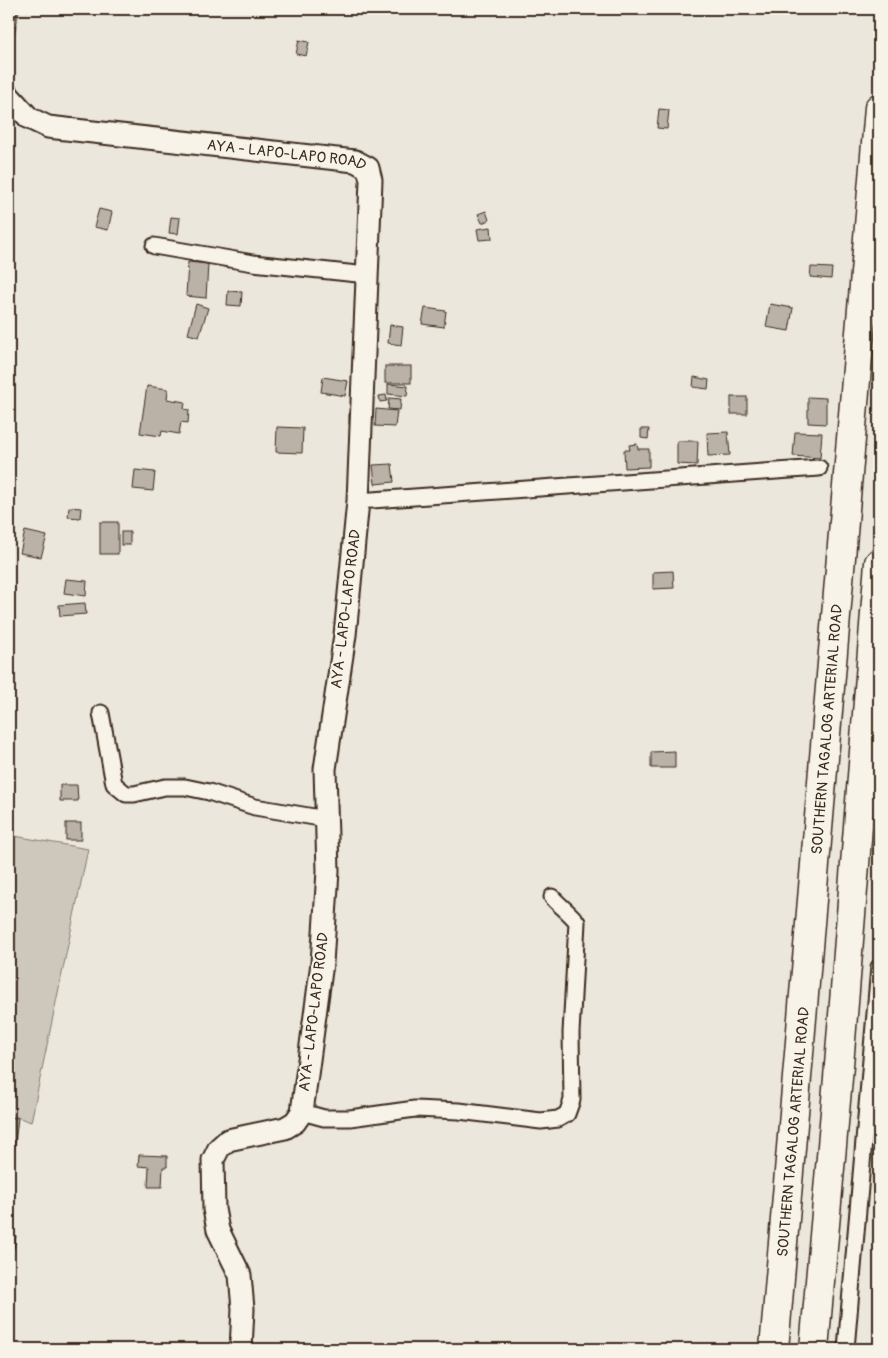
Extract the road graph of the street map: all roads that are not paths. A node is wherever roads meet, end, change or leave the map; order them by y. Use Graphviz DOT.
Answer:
graph roads {
  1 [pos="11,100"];
  2 [pos="879,108"];
  3 [pos="154,246"];
  4 [pos="367,275"];
  5 [pos="819,468"];
  6 [pos="358,501"];
  7 [pos="879,563"];
  8 [pos="101,713"];
  9 [pos="326,820"];
  10 [pos="552,897"];
  11 [pos="879,967"];
  12 [pos="876,1047"];
  13 [pos="302,1112"];
  14 [pos="241,1349"];
  15 [pos="774,1349"];
  16 [pos="814,1349"];
  17 [pos="846,1349"];
  1 -- 4 [label="street, AYA - LAPO-LAPO ROAD"];
  2 -- 15 [label="highway, SOUTHERN TAGALOG ARTERIAL ROAD"];
  3 -- 4 [label="street"];
  4 -- 6 [label="street, AYA - LAPO-LAPO ROAD"];
  5 -- 6 [label="street"];
  6 -- 9 [label="street, AYA - LAPO-LAPO ROAD"];
  7 -- 16 [label="highway"];
  8 -- 9 [label="street"];
  9 -- 13 [label="street, AYA - LAPO-LAPO ROAD"];
  10 -- 13 [label="street"];
  11 -- 12 [label="street"];
  12 -- 17 [label="street"];
  13 -- 14 [label="street, AYA - LAPO-LAPO ROAD"];
}
